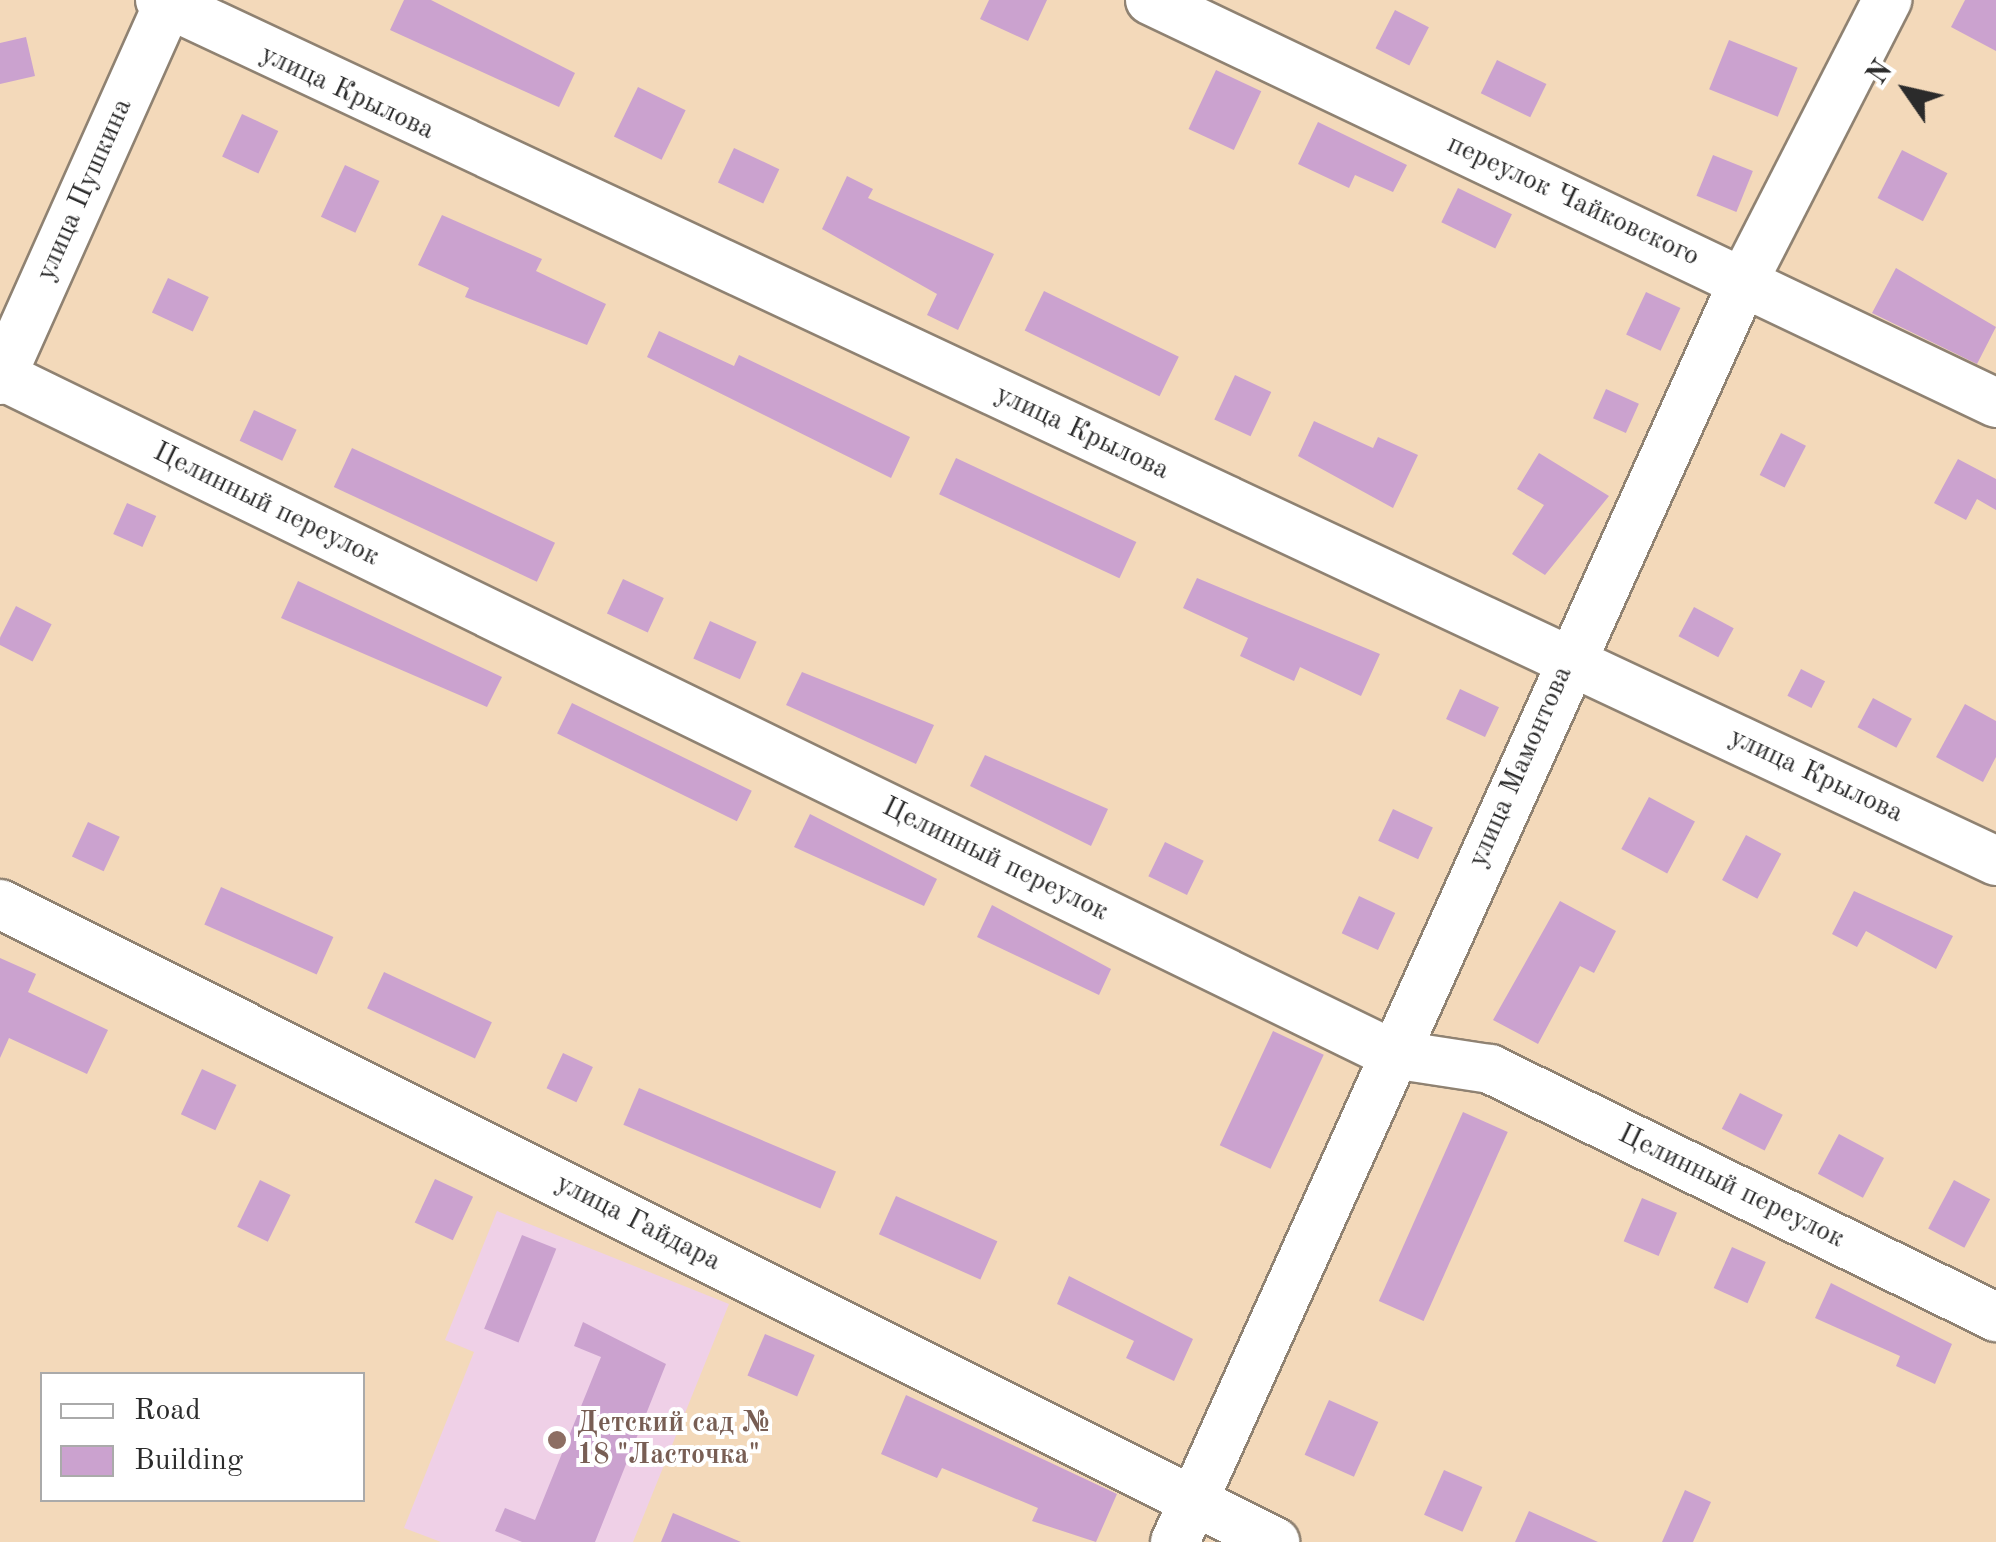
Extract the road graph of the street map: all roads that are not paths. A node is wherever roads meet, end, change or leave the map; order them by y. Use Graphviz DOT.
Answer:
graph roads {
  1 [pos="1150,0"];
  2 [pos="1886,0"];
  3 [pos="165,3"];
  4 [pos="1743,282"];
  5 [pos="17,298"];
  6 [pos="1,378"];
  7 [pos="1996,403"];
  8 [pos="1570,659"];
  9 [pos="1996,861"];
  10 [pos="0,904"];
  11 [pos="1392,1054"];
  12 [pos="1996,1316"];
  13 [pos="1185,1522"];
  14 [pos="1275,1542"];
  1 -- 4 [label="street, переулок Чайковского"];
  2 -- 4 [label="street, улица Мамонтова"];
  3 -- 5 [label="street, улица Пушкина"];
  3 -- 8 [label="street, улица Крылова"];
  4 -- 7 [label="street, переулок Чайковского"];
  4 -- 8 [label="street, улица Мамонтова"];
  5 -- 6 [label="street, улица Пушкина"];
  6 -- 11 [label="street, Целинный переулок"];
  8 -- 9 [label="street, улица Крылова"];
  8 -- 11 [label="street, улица Мамонтова"];
  10 -- 13 [label="street, улица Гайдара"];
  11 -- 12 [label="street, Целинный переулок"];
  11 -- 13 [label="street, улица Мамонтова"];
  13 -- 14 [label="street, улица Гайдара"];
}
